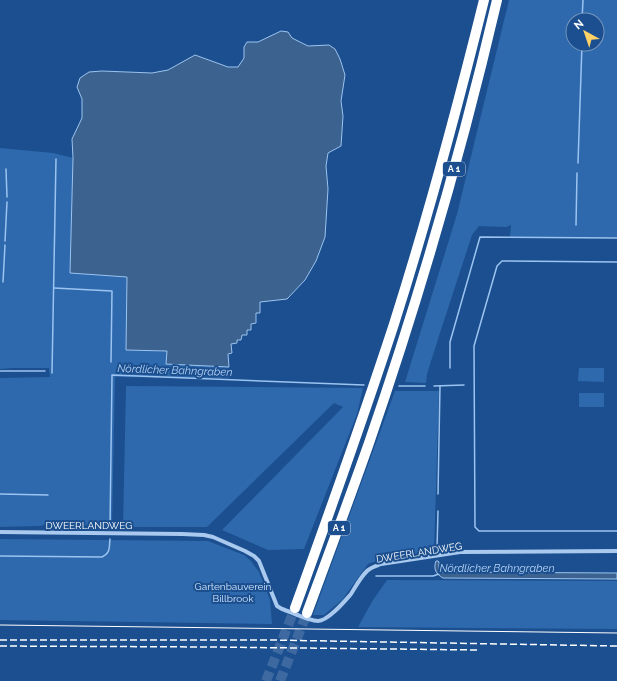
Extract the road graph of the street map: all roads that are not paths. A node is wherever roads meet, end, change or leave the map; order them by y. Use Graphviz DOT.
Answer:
graph roads {
  1 [pos="484,0"];
  2 [pos="497,0"];
  3 [pos="0,532"];
  4 [pos="617,551"];
  5 [pos="295,608"];
  6 [pos="307,613"];
  1 -- 5 [label="highway, A 1"];
  2 -- 6 [label="highway, A 1"];
  3 -- 4 [label="street, DWEERLANDWEG"];
}
